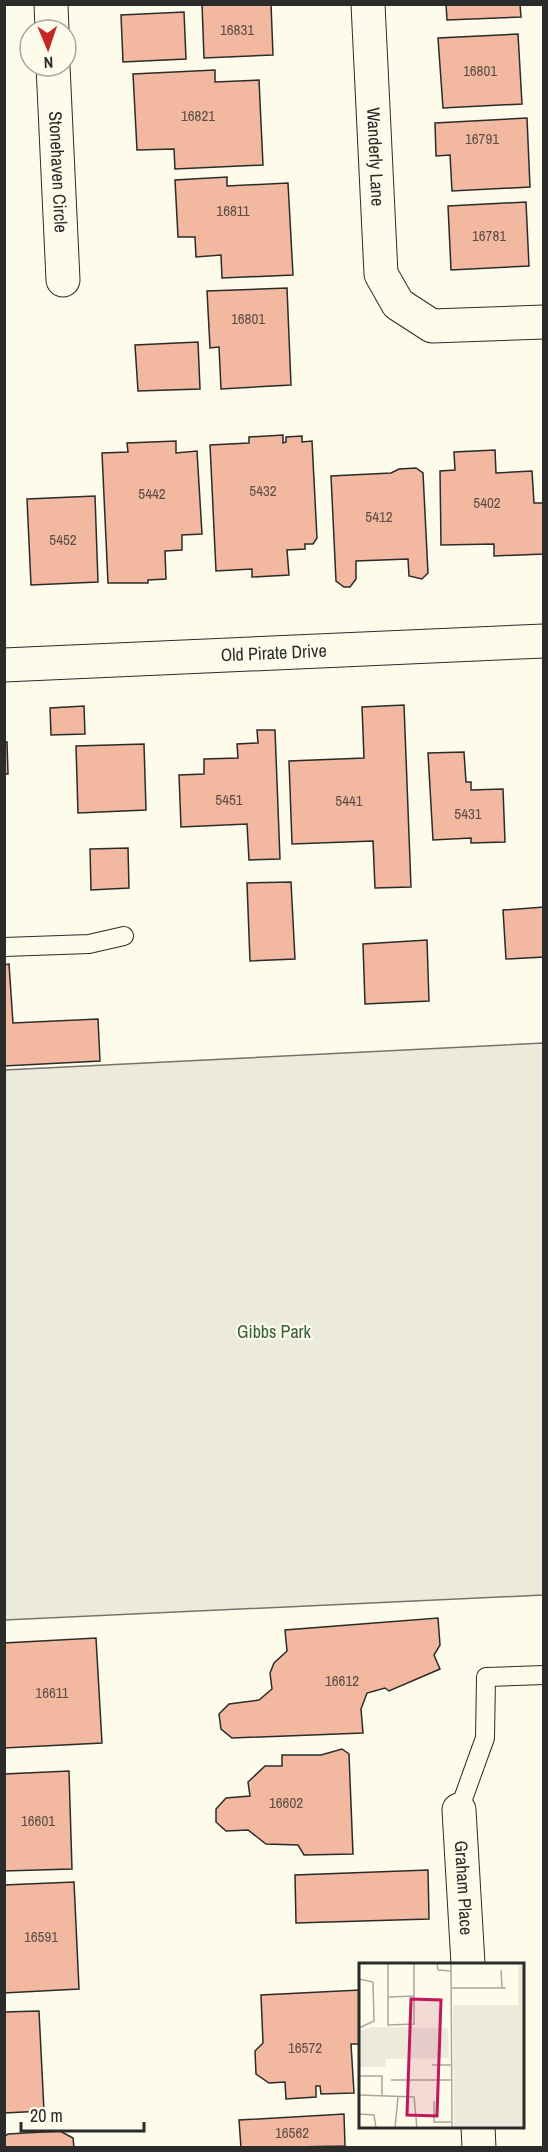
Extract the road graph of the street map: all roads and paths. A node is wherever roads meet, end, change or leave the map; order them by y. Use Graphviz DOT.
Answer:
graph roads {
  1 [pos="368,4"];
  2 [pos="54,78"];
  3 [pos="63,280"];
  4 [pos="543,322"];
  5 [pos="543,641"];
  6 [pos="4,665"];
  7 [pos="124,936"];
  8 [pos="4,948"];
  9 [pos="543,1675"];
  10 [pos="459,1810"];
  11 [pos="468,1963"];
  12 [pos="478,2128"];
  13 [pos="479,2148"];
  1 -- 4 [label="street, Wanderly Lane"];
  2 -- 3 [label="street, Stonehaven Circle"];
  5 -- 6 [label="street, Old Pirate Drive"];
  7 -- 8 [label="lane"];
  9 -- 10 [label="lane"];
  10 -- 11 [label="street, Graham Place"];
  12 -- 13 [label="street"];
}
